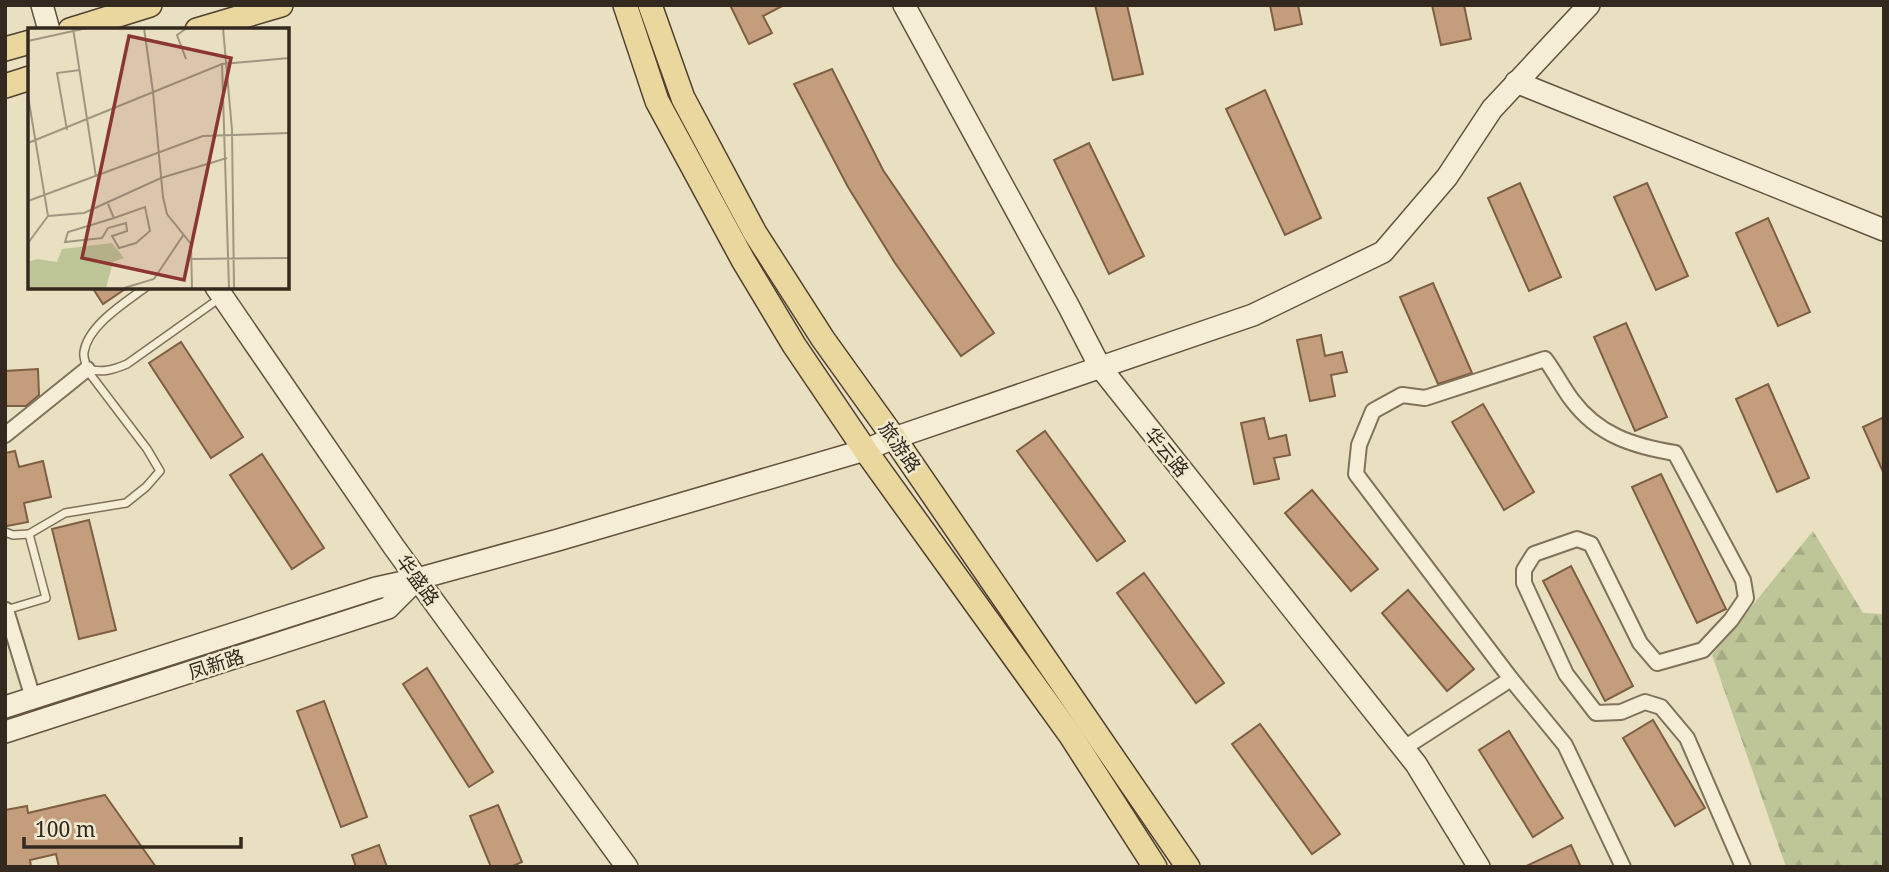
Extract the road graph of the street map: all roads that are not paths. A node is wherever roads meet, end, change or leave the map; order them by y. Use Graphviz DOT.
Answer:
graph roads {
  1 [pos="42,5"];
  2 [pos="150,5"];
  3 [pos="281,5"];
  4 [pos="625,5"];
  5 [pos="650,5"];
  6 [pos="904,5"];
  7 [pos="1589,5"];
  8 [pos="48,28"];
  9 [pos="76,28"];
  10 [pos="204,28"];
  11 [pos="28,43"];
  12 [pos="5,50"];
  13 [pos="28,79"];
  14 [pos="1516,82"];
  15 [pos="5,86"];
  16 [pos="1884,230"];
  17 [pos="143,289"];
  18 [pos="219,292"];
  19 [pos="1100,367"];
  20 [pos="87,369"];
  21 [pos="5,435"];
  22 [pos="894,438"];
  23 [pos="865,450"];
  24 [pos="5,532"];
  25 [pos="29,534"];
  26 [pos="417,579"];
  27 [pos="5,610"];
  28 [pos="1511,679"];
  29 [pos="33,698"];
  30 [pos="5,708"];
  31 [pos="5,732"];
  32 [pos="1404,748"];
  33 [pos="627,867"];
  34 [pos="1156,867"];
  35 [pos="1188,867"];
  36 [pos="1479,867"];
  37 [pos="1623,867"];
  38 [pos="1743,867"];
  1 -- 8 [label="street"];
  2 -- 9 [label="main road"];
  3 -- 10 [label="main road"];
  4 -- 23 [label="main road, 旅游路"];
  5 -- 22 [label="main road, 旅游路"];
  6 -- 19 [label="street, 华云路"];
  7 -- 14 [label="street"];
  11 -- 12 [label="main road"];
  13 -- 15 [label="main road"];
  14 -- 16 [label="street"];
  14 -- 19 [label="street"];
  17 -- 20 [label="lane"];
  18 -- 20 [label="lane"];
  18 -- 26 [label="street, 华盛路"];
  19 -- 22 [label="street"];
  19 -- 32 [label="street, 华云路"];
  20 -- 21 [label="street"];
  20 -- 25 [label="lane"];
  22 -- 23 [label="street"];
  22 -- 35 [label="main road, 旅游路"];
  23 -- 26 [label="street"];
  23 -- 34 [label="main road, 旅游路"];
  24 -- 25 [label="lane"];
  25 -- 27 [label="lane"];
  26 -- 29 [label="street"];
  26 -- 31 [label="street, 凤新路"];
  26 -- 33 [label="street, 华盛路"];
  27 -- 29 [label="street"];
  28 -- 32 [label="street"];
  28 -- 37 [label="street"];
  28 -- 38 [label="street"];
  29 -- 30 [label="street"];
  32 -- 36 [label="street, 华云路"];
}
